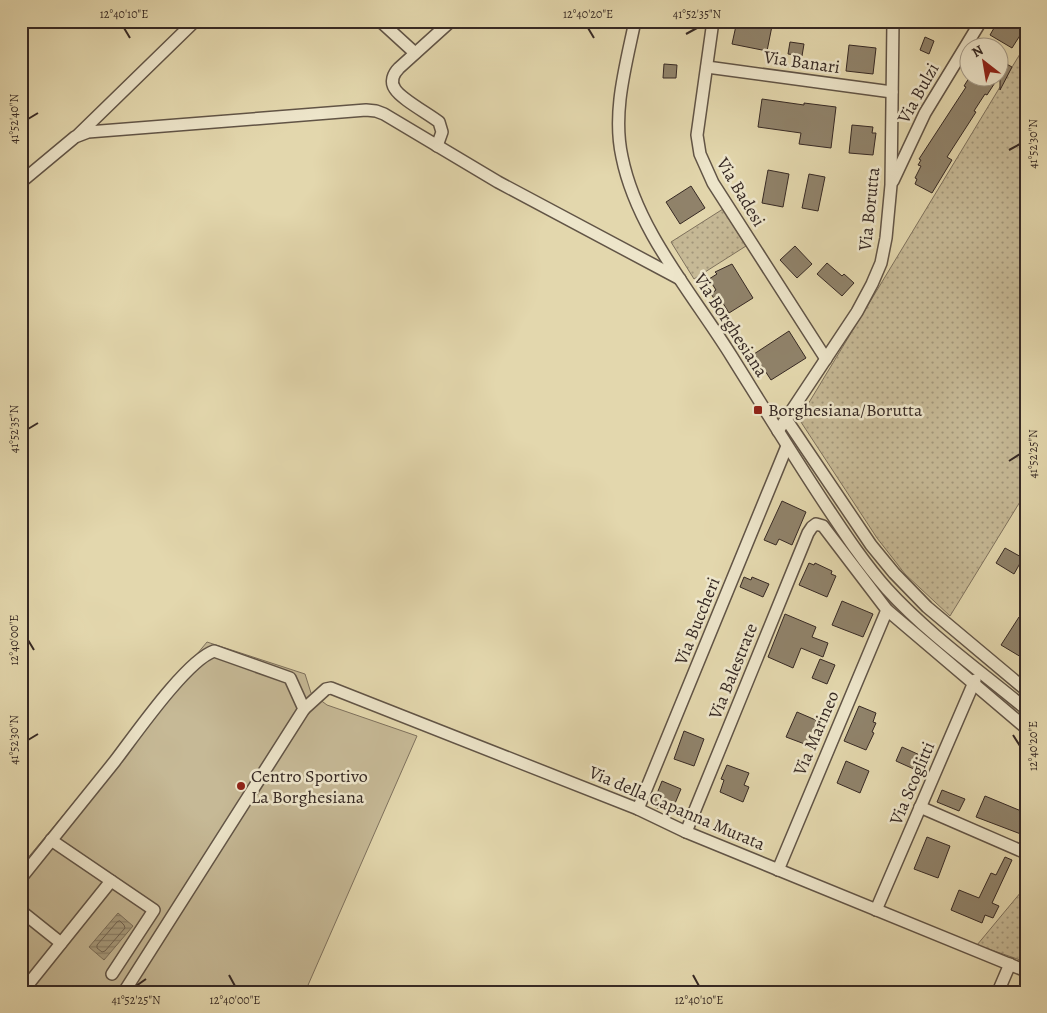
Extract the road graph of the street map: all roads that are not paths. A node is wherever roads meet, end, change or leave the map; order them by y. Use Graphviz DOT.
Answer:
graph roads {
  1 [pos="195,21"];
  2 [pos="380,21"];
  3 [pos="452,21"];
  4 [pos="635,21"];
  5 [pos="712,21"];
  6 [pos="893,21"];
  7 [pos="981,21"];
  8 [pos="415,53"];
  9 [pos="707,67"];
  10 [pos="892,92"];
  11 [pos="75,137"];
  12 [pos="437,146"];
  13 [pos="21,182"];
  14 [pos="891,184"];
  15 [pos="682,280"];
  16 [pos="826,360"];
  17 [pos="786,419"];
  18 [pos="778,431"];
  19 [pos="787,446"];
  20 [pos="927,608"];
  21 [pos="886,610"];
  22 [pos="918,619"];
  23 [pos="979,670"];
  24 [pos="973,685"];
  25 [pos="1024,686"];
  26 [pos="1014,700"];
  27 [pos="304,709"];
  28 [pos="1026,709"];
  29 [pos="1026,728"];
  30 [pos="920,807"];
  31 [pos="638,809"];
  32 [pos="686,832"];
  33 [pos="51,840"];
  34 [pos="1026,853"];
  35 [pos="778,870"];
  36 [pos="21,878"];
  37 [pos="111,881"];
  38 [pos="876,910"];
  39 [pos="21,911"];
  40 [pos="61,943"];
  41 [pos="1010,964"];
  42 [pos="1026,970"];
  43 [pos="112,974"];
  44 [pos="22,992"];
  45 [pos="124,992"];
  46 [pos="998,992"];
  1 -- 11 [label="street"];
  2 -- 8 [label="street"];
  3 -- 8 [label="street"];
  4 -- 15 [label="street, Via Borghesiana"];
  5 -- 9 [label="street, Via Badesi"];
  6 -- 10 [label="street, Via Borutta"];
  7 -- 14 [label="street, Via Bulzi"];
  8 -- 12 [label="street"];
  9 -- 10 [label="street, Via Banari"];
  9 -- 16 [label="street, Via Badesi"];
  10 -- 14 [label="street, Via Borutta"];
  11 -- 12 [label="street"];
  11 -- 13 [label="street"];
  12 -- 15 [label="street"];
  14 -- 16 [label="street, Via Borutta"];
  15 -- 18 [label="street, Via Borghesiana"];
  16 -- 17 [label="street, Via Borutta"];
  17 -- 18 [label="street, Via Borutta"];
  17 -- 20 [label="street"];
  18 -- 19 [label="street, Via Borghesiana"];
  19 -- 22 [label="street, Via Borghesiana"];
  19 -- 31 [label="street, Via Buccheri"];
  20 -- 22 [label="street"];
  20 -- 25 [label="street"];
  21 -- 24 [label="street"];
  21 -- 32 [label="street, Via Balestrate"];
  21 -- 35 [label="street, Via Marineo"];
  22 -- 23 [label="street, Via Borghesiana"];
  23 -- 24 [label="street, Via Scoglitti"];
  23 -- 26 [label="street, Via Borghesiana"];
  24 -- 29 [label="street"];
  24 -- 30 [label="street, Via Scoglitti"];
  25 -- 26 [label="street"];
  26 -- 28 [label="street, Via Borghesiana"];
  27 -- 31 [label="street, Via della Capanna Murata"];
  27 -- 33 [label="street"];
  27 -- 45 [label="street"];
  30 -- 34 [label="street"];
  30 -- 38 [label="street, Via Scoglitti"];
  31 -- 32 [label="street, Via della Capanna Murata"];
  32 -- 35 [label="street, Via della Capanna Murata"];
  33 -- 36 [label="street"];
  33 -- 37 [label="street"];
  35 -- 38 [label="street, Via della Capanna Murata"];
  37 -- 40 [label="street"];
  37 -- 43 [label="street"];
  38 -- 41 [label="street, Via della Capanna Murata"];
  39 -- 40 [label="street"];
  40 -- 44 [label="street"];
  41 -- 42 [label="street, Via della Capanna Murata"];
  41 -- 46 [label="street"];
}
